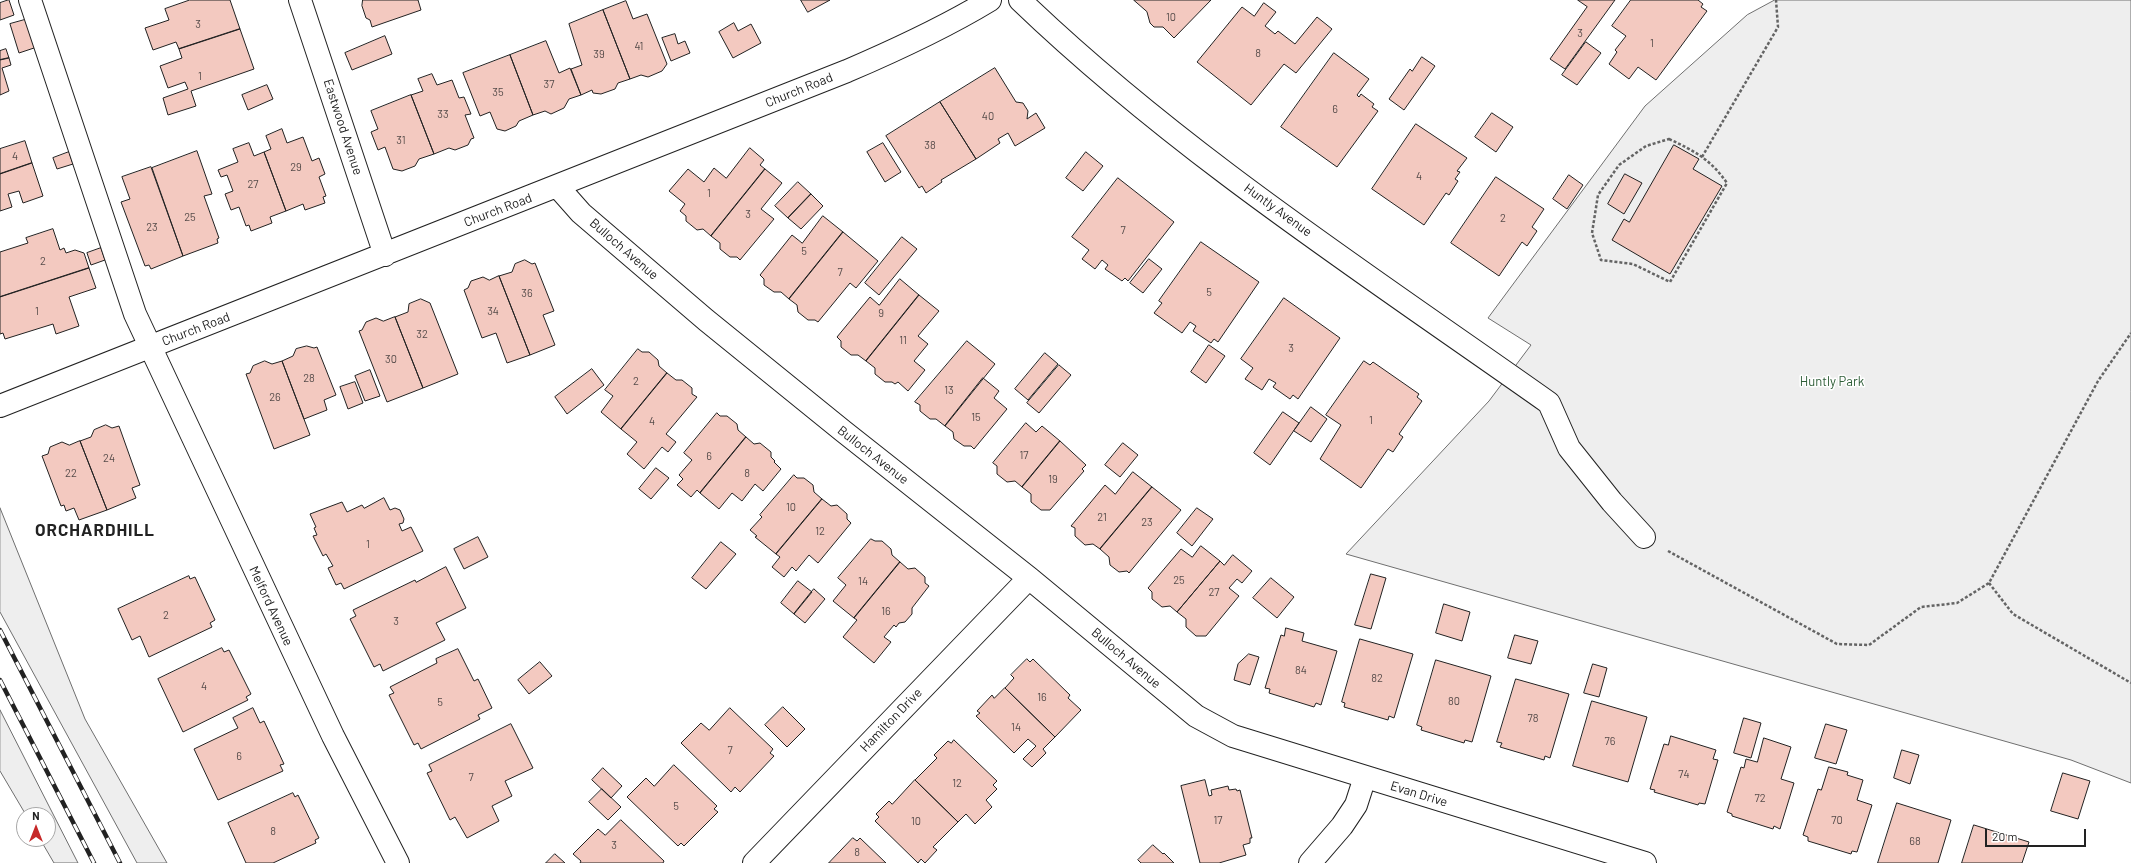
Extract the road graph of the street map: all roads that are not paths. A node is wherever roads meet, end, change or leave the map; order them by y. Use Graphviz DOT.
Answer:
graph roads {
  1 [pos="30,0"];
  2 [pos="300,0"];
  3 [pos="990,0"];
  4 [pos="1020,0"];
  5 [pos="558,187"];
  6 [pos="385,255"];
  7 [pos="150,347"];
  8 [pos="0,406"];
  9 [pos="1644,537"];
  10 [pos="1029,578"];
  11 [pos="1196,716"];
  12 [pos="1365,777"];
  13 [pos="398,863"];
  14 [pos="754,863"];
  15 [pos="1310,863"];
  16 [pos="1645,863"];
  1 -- 7 [label="street, Melford Avenue"];
  2 -- 6 [label="street, Eastwood Avenue"];
  3 -- 5 [label="street, Church Road"];
  4 -- 9 [label="street, Huntly Avenue"];
  5 -- 6 [label="street, Church Road"];
  5 -- 10 [label="street, Bulloch Avenue"];
  6 -- 7 [label="street, Church Road"];
  7 -- 8 [label="street, Church Road"];
  7 -- 13 [label="street, Melford Avenue"];
  10 -- 11 [label="street, Bulloch Avenue"];
  10 -- 14 [label="street, Hamilton Drive"];
  11 -- 12 [label="street, Evan Drive"];
  12 -- 15 [label="street"];
  12 -- 16 [label="street, Evan Drive"];
}
